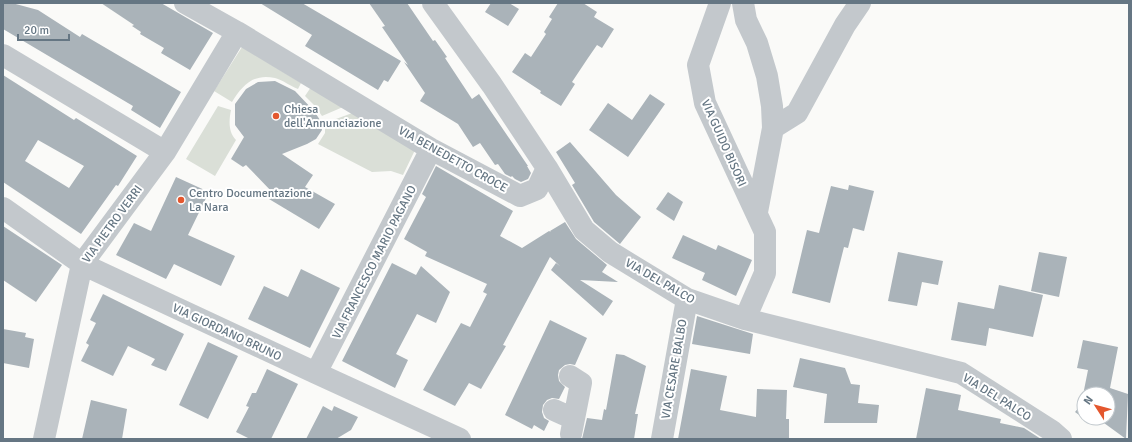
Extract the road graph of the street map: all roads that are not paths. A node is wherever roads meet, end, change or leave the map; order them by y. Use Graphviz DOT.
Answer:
graph roads {
  1 [pos="185,3"];
  2 [pos="433,3"];
  3 [pos="720,3"];
  4 [pos="743,3"];
  5 [pos="860,3"];
  6 [pos="237,32"];
  7 [pos="3,55"];
  8 [pos="773,128"];
  9 [pos="431,149"];
  10 [pos="165,152"];
  11 [pos="547,168"];
  12 [pos="3,208"];
  13 [pos="757,212"];
  14 [pos="82,264"];
  15 [pos="687,299"];
  16 [pos="744,319"];
  17 [pos="316,374"];
  18 [pos="570,376"];
  19 [pos="554,410"];
  20 [pos="44,439"];
  21 [pos="460,439"];
  22 [pos="662,439"];
  23 [pos="1061,439"];
  1 -- 6 [label="street, VIA BENEDETTO CROCE"];
  2 -- 11 [label="street, VIA DEL PALCO"];
  3 -- 13 [label="street, VIA GUIDO BISORI"];
  4 -- 8 [label="street, VIA GUIDO BISORI"];
  5 -- 8 [label="street"];
  6 -- 9 [label="street, VIA BENEDETTO CROCE"];
  6 -- 10 [label="street, VIA PIETRO VERRI"];
  7 -- 10 [label="street"];
  8 -- 13 [label="street, VIA GUIDO BISORI"];
  9 -- 11 [label="street, VIA BENEDETTO CROCE"];
  9 -- 17 [label="street, VIA FRANCESCO MARIO PAGANO"];
  10 -- 14 [label="street, VIA PIETRO VERRI"];
  11 -- 15 [label="street, VIA DEL PALCO"];
  12 -- 14 [label="street, VIA GIORDANO BRUNO"];
  13 -- 16 [label="street, VIA GUIDO BISORI"];
  14 -- 17 [label="street, VIA GIORDANO BRUNO"];
  14 -- 20 [label="street, VIA PIETRO VERRI"];
  15 -- 16 [label="street, VIA DEL PALCO"];
  15 -- 22 [label="street, VIA CESARE BALBO"];
  16 -- 23 [label="street, VIA DEL PALCO"];
  17 -- 21 [label="street, VIA GIORDANO BRUNO"];
  18 -- 19 [label="street"];
}
